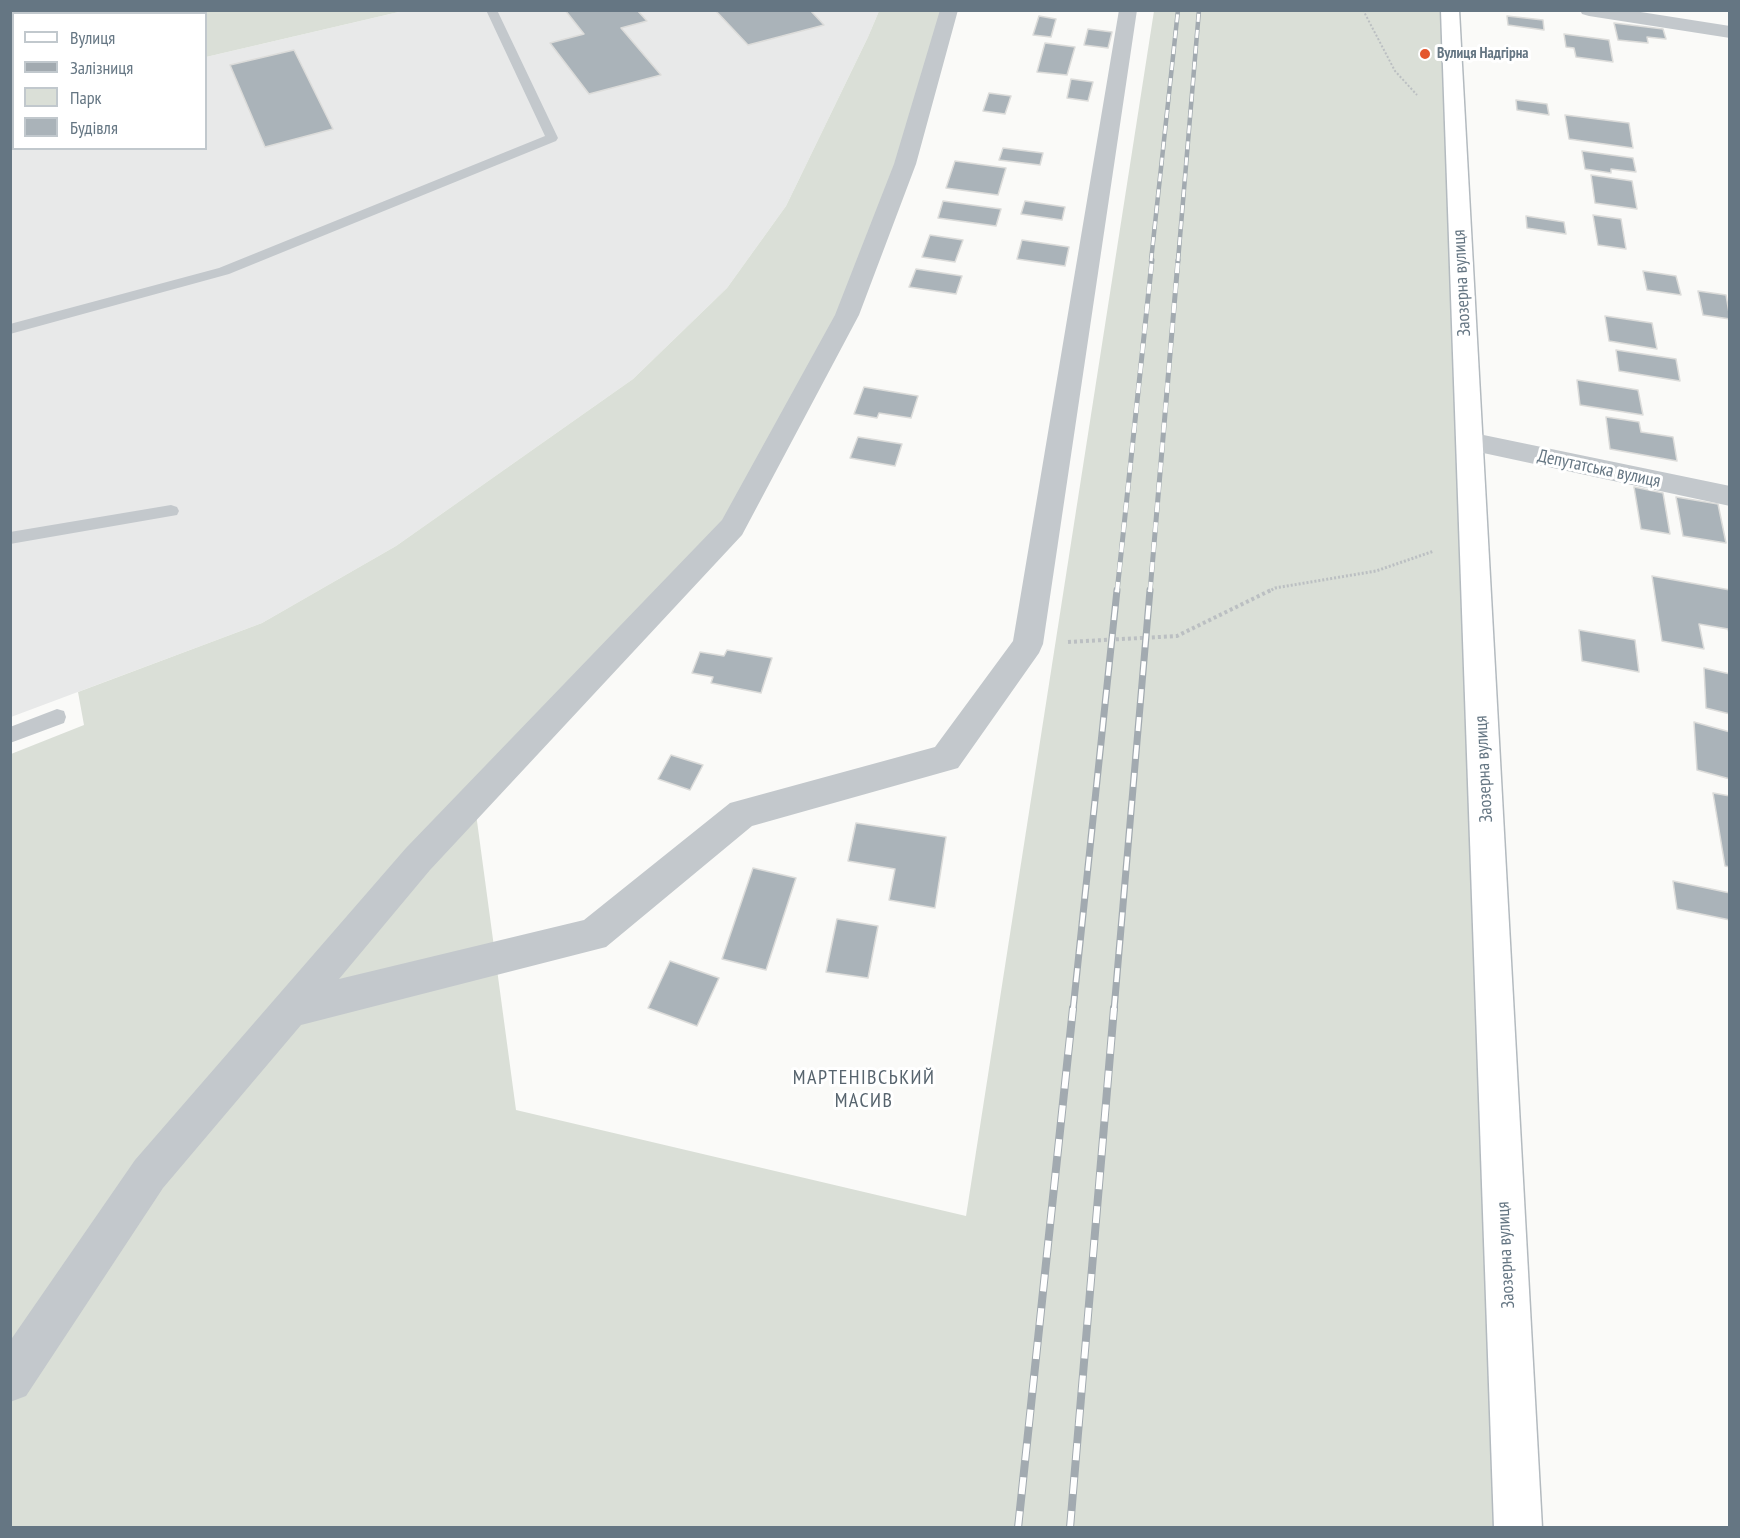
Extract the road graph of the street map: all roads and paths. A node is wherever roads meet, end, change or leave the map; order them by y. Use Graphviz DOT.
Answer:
graph roads {
  1 [pos="491,10"];
  2 [pos="949,10"];
  3 [pos="1128,10"];
  4 [pos="1363,10"];
  5 [pos="1450,10"];
  6 [pos="1589,10"];
  7 [pos="1730,32"];
  8 [pos="1456,139"];
  9 [pos="10,329"];
  10 [pos="1469,441"];
  11 [pos="1730,496"];
  12 [pos="171,511"];
  13 [pos="10,538"];
  14 [pos="1474,538"];
  15 [pos="1028,644"];
  16 [pos="57,717"];
  17 [pos="10,735"];
  18 [pos="290,1009"];
  19 [pos="10,1380"];
  20 [pos="1518,1527"];
  1 -- 9 [label="lane"];
  2 -- 18 [label="street"];
  3 -- 15 [label="street"];
  4 -- 8 [label="path"];
  5 -- 8 [label="street, Заозерна вулиця"];
  6 -- 7 [label="street"];
  8 -- 10 [label="street, Заозерна вулиця"];
  10 -- 11 [label="street, Депутатська вулиця"];
  10 -- 14 [label="street, Заозерна вулиця"];
  12 -- 13 [label="lane"];
  14 -- 15 [label="path"];
  14 -- 20 [label="street, Заозерна вулиця"];
  15 -- 18 [label="street"];
  16 -- 17 [label="lane"];
  18 -- 19 [label="street"];
}
